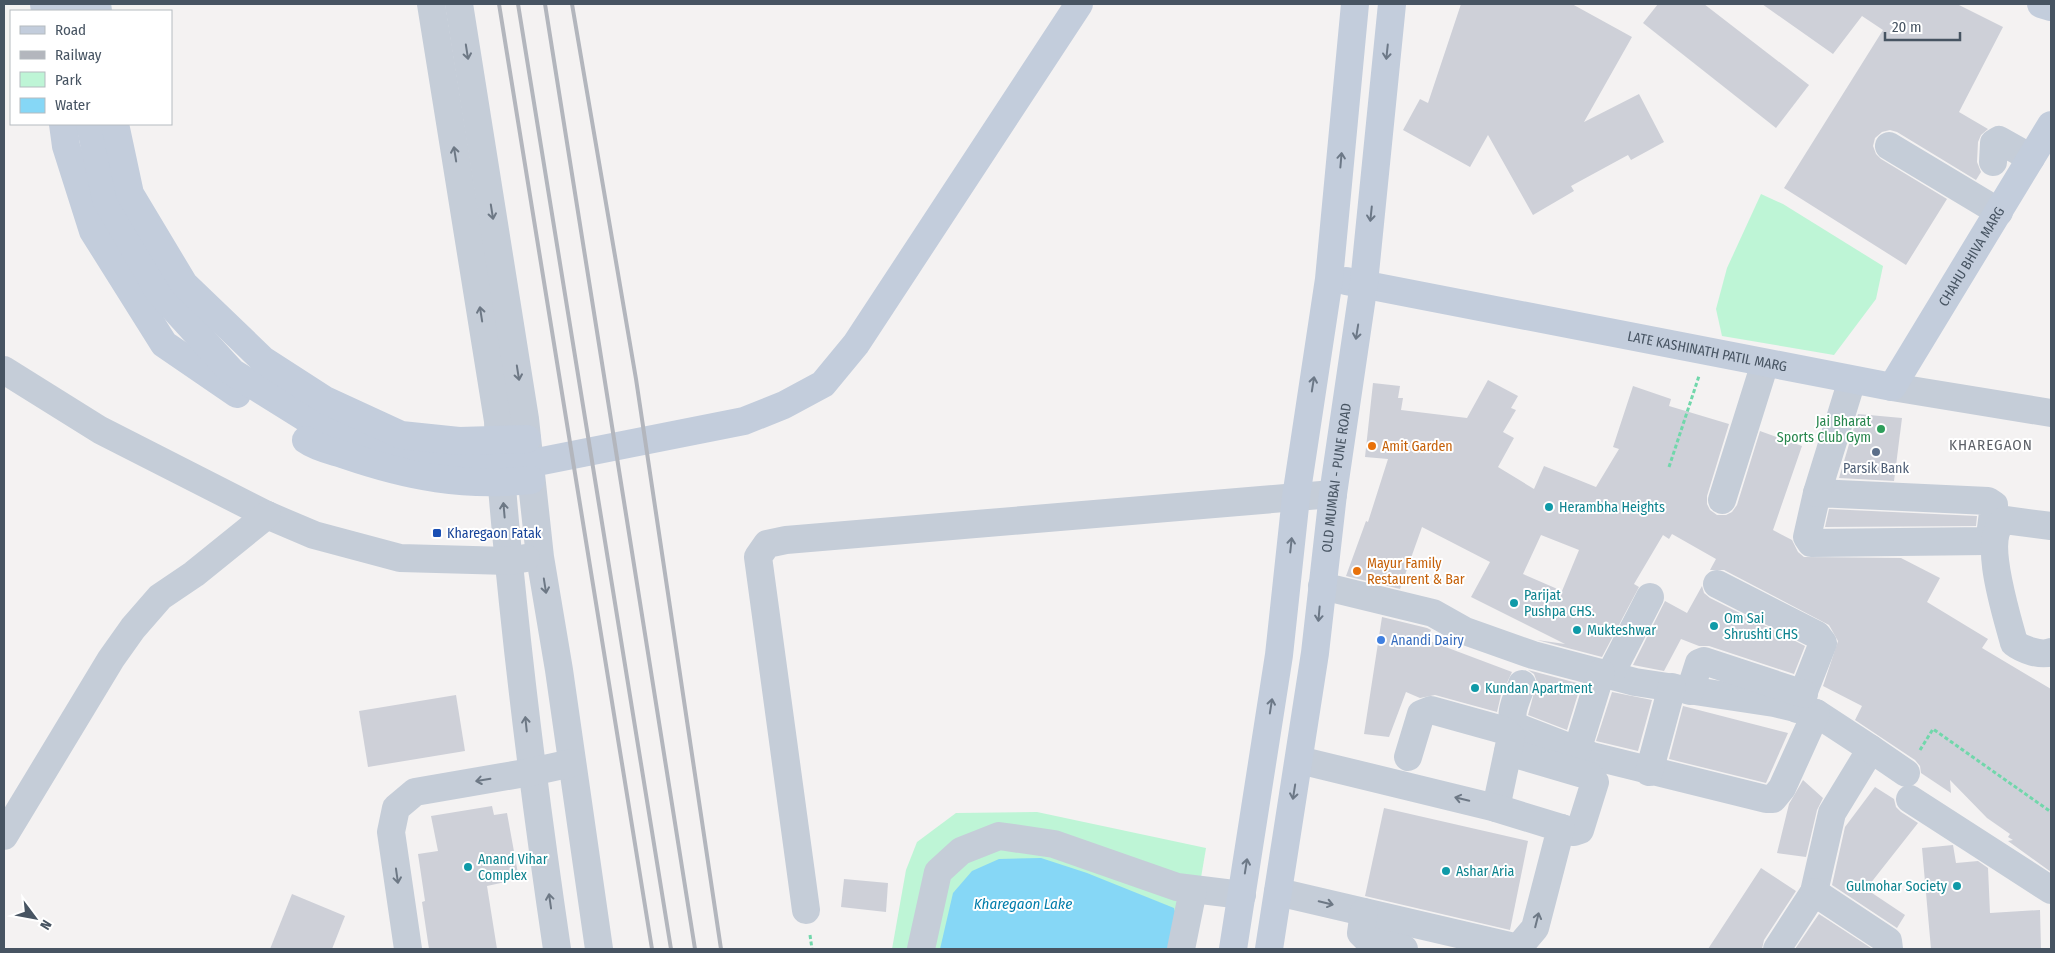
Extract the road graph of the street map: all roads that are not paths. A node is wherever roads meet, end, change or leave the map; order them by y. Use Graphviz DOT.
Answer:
graph roads {
  1 [pos="431,4"];
  2 [pos="459,4"];
  3 [pos="1078,4"];
  4 [pos="1355,4"];
  5 [pos="1392,4"];
  6 [pos="2041,4"];
  7 [pos="2051,8"];
  8 [pos="63,125"];
  9 [pos="90,125"];
  10 [pos="115,125"];
  11 [pos="2051,126"];
  12 [pos="1889,146"];
  13 [pos="2031,158"];
  14 [pos="1993,162"];
  15 [pos="1998,212"];
  16 [pos="1329,279"];
  17 [pos="1364,284"];
  18 [pos="1765,363"];
  19 [pos="4,370"];
  20 [pos="1852,380"];
  21 [pos="1892,387"];
  22 [pos="2051,413"];
  23 [pos="527,439"];
  24 [pos="486,441"];
  25 [pos="531,480"];
  26 [pos="473,482"];
  27 [pos="502,483"];
  28 [pos="1333,494"];
  29 [pos="1817,494"];
  30 [pos="1296,497"];
  31 [pos="1722,500"];
  32 [pos="267,515"];
  33 [pos="2051,526"];
  34 [pos="540,556"];
  35 [pos="509,561"];
  36 [pos="1717,584"];
  37 [pos="1322,586"];
  38 [pos="1650,597"];
  39 [pos="2051,652"];
  40 [pos="1606,674"];
  41 [pos="1522,684"];
  42 [pos="1681,689"];
  43 [pos="1805,705"];
  44 [pos="1871,749"];
  45 [pos="1577,751"];
  46 [pos="1508,752"];
  47 [pos="1408,757"];
  48 [pos="1299,760"];
  49 [pos="572,763"];
  50 [pos="531,772"];
  51 [pos="1649,772"];
  52 [pos="1496,808"];
  53 [pos="1560,828"];
  54 [pos="4,836"];
  55 [pos="1193,890"];
  56 [pos="2051,890"];
  57 [pos="1278,892"];
  58 [pos="1814,892"];
  59 [pos="1242,895"];
  60 [pos="806,910"];
  61 [pos="1364,912"];
  62 [pos="408,949"];
  63 [pos="557,949"];
  64 [pos="598,949"];
  65 [pos="921,949"];
  66 [pos="1181,949"];
  67 [pos="1234,949"];
  68 [pos="1270,949"];
  69 [pos="1404,949"];
  70 [pos="1518,949"];
  71 [pos="1777,949"];
  72 [pos="1889,949"];
  24 -- 1 [label="street, one-way"];
  2 -- 23 [label="street, one-way"];
  3 -- 9 [label="street"];
  16 -- 4 [label="street, one-way"];
  5 -- 17 [label="street, OLD MUMBAI - PUNE ROAD, one-way"];
  6 -- 7 [label="street"];
  8 -- 26 [label="street"];
  10 -- 24 [label="street"];
  11 -- 13 [label="street, CHAHU BHIVA MARG"];
  12 -- 15 [label="street"];
  13 -- 14 [label="street"];
  13 -- 15 [label="street, CHAHU BHIVA MARG"];
  15 -- 21 [label="street, CHAHU BHIVA MARG"];
  16 -- 17 [label="street, LATE KASHINATH PATIL MARG"];
  30 -- 16 [label="street, one-way"];
  17 -- 18 [label="street, LATE KASHINATH PATIL MARG"];
  17 -- 28 [label="street, OLD MUMBAI - PUNE ROAD, one-way"];
  18 -- 20 [label="street, LATE KASHINATH PATIL MARG"];
  18 -- 31 [label="street"];
  19 -- 32 [label="street"];
  20 -- 21 [label="street, LATE KASHINATH PATIL MARG"];
  20 -- 29 [label="street"];
  21 -- 22 [label="street, LATE KASHINATH PATIL MARG"];
  23 -- 24 [label="street"];
  23 -- 25 [label="street"];
  24 -- 26 [label="street"];
  24 -- 27 [label="street"];
  25 -- 27 [label="street"];
  25 -- 34 [label="street"];
  26 -- 27 [label="street"];
  35 -- 27 [label="street, one-way"];
  28 -- 30 [label="street"];
  28 -- 37 [label="street, OLD MUMBAI - PUNE ROAD"];
  29 -- 29 [label="street"];
  59 -- 30 [label="street, one-way"];
  30 -- 60 [label="street"];
  32 -- 35 [label="street"];
  32 -- 54 [label="street"];
  33 -- 39 [label="street"];
  34 -- 35 [label="street"];
  34 -- 49 [label="street, one-way"];
  50 -- 35 [label="street, one-way"];
  36 -- 43 [label="street"];
  37 -- 40 [label="street"];
  37 -- 48 [label="street, OLD MUMBAI - PUNE ROAD, one-way"];
  38 -- 40 [label="street"];
  40 -- 42 [label="street"];
  40 -- 45 [label="street"];
  41 -- 45 [label="street"];
  42 -- 43 [label="street"];
  42 -- 51 [label="street"];
  43 -- 44 [label="street"];
  43 -- 51 [label="street"];
  44 -- 56 [label="street"];
  44 -- 58 [label="street"];
  45 -- 51 [label="street"];
  46 -- 47 [label="street"];
  46 -- 52 [label="street"];
  46 -- 53 [label="street"];
  52 -- 48 [label="street, one-way"];
  48 -- 57 [label="street, OLD MUMBAI - PUNE ROAD, one-way"];
  49 -- 50 [label="street"];
  49 -- 64 [label="street"];
  50 -- 62 [label="street, one-way"];
  63 -- 50 [label="street, one-way"];
  52 -- 53 [label="street"];
  70 -- 53 [label="street, one-way"];
  55 -- 59 [label="street"];
  55 -- 65 [label="street"];
  55 -- 66 [label="street"];
  57 -- 61 [label="street, one-way"];
  57 -- 68 [label="street, OLD MUMBAI - PUNE ROAD"];
  58 -- 71 [label="street"];
  58 -- 72 [label="street"];
  59 -- 67 [label="street"];
  61 -- 69 [label="street"];
  61 -- 70 [label="street"];
}
